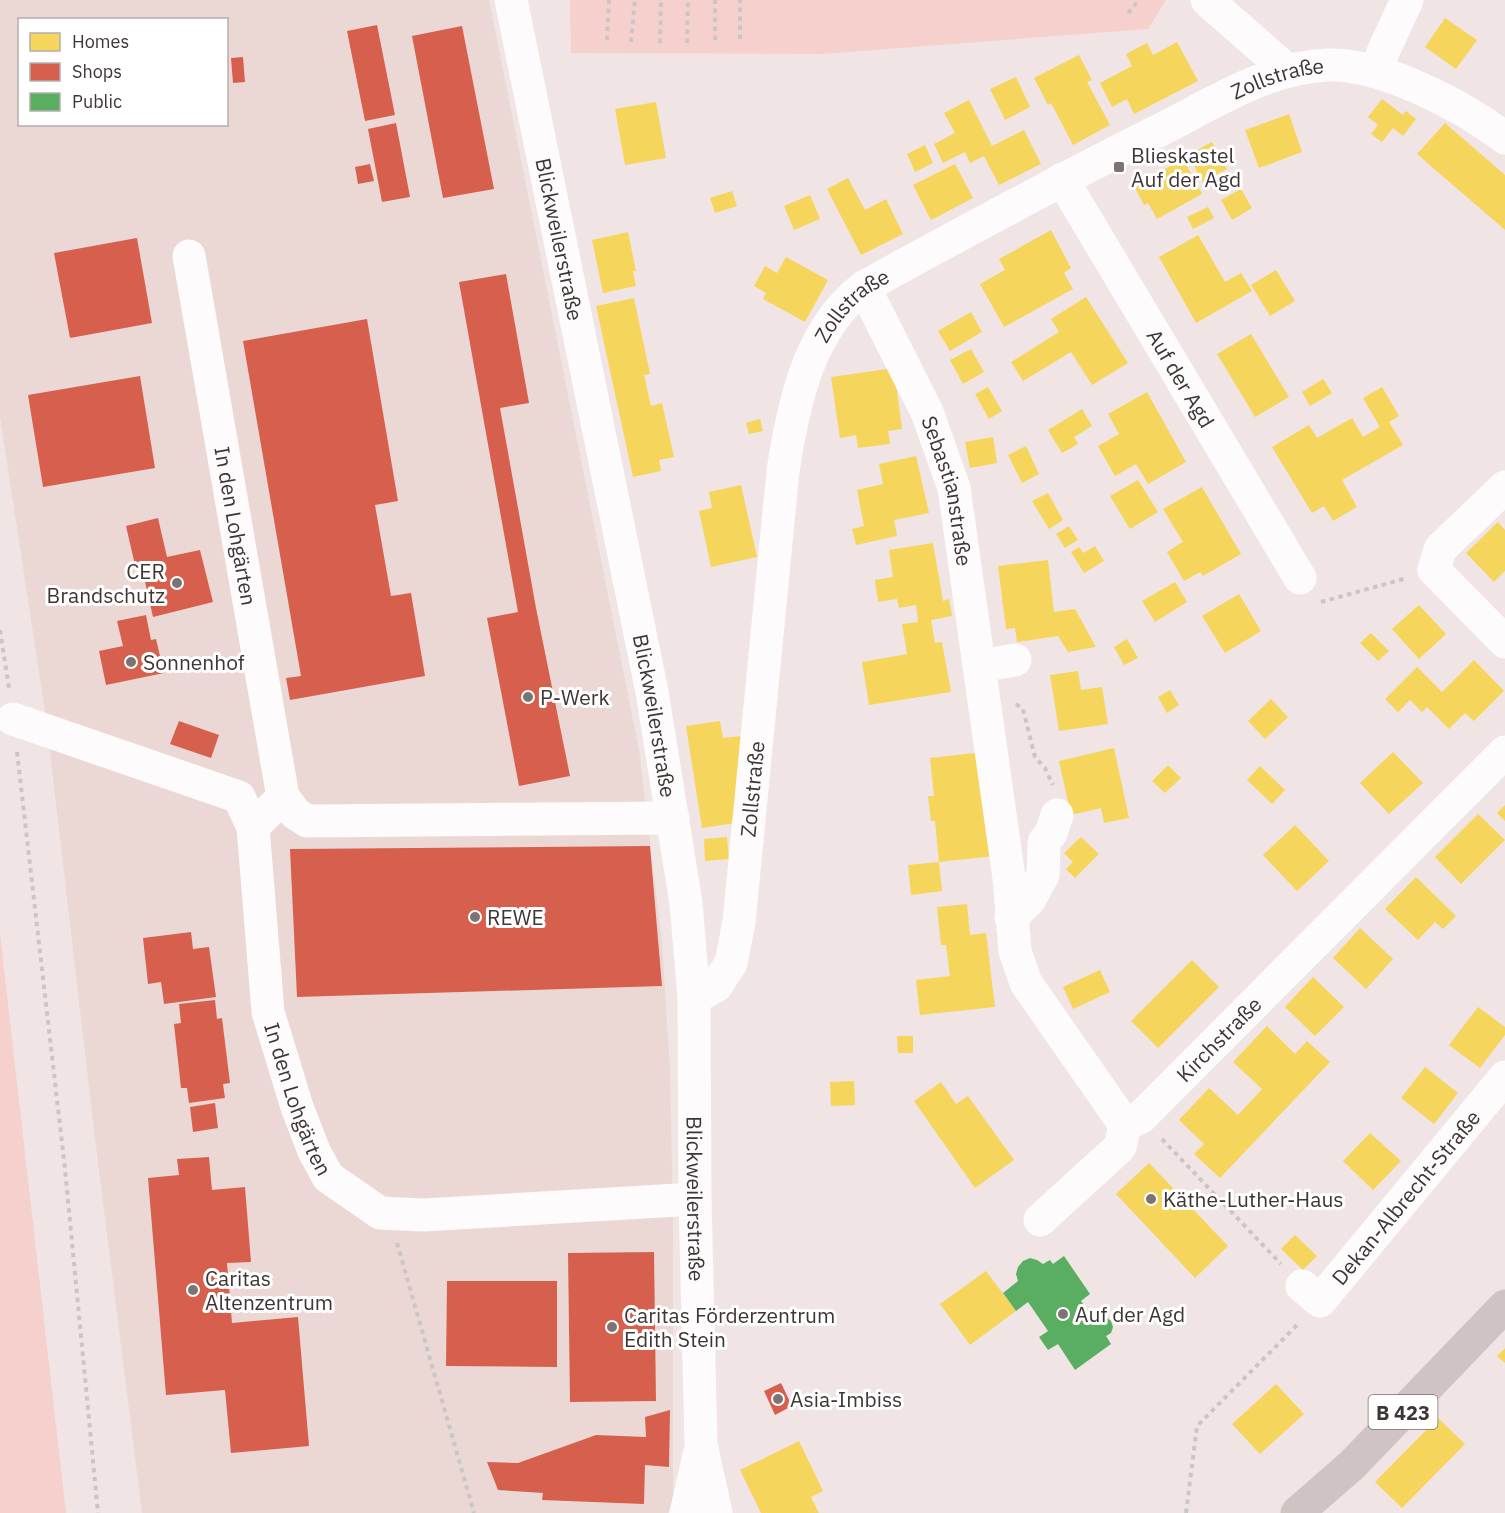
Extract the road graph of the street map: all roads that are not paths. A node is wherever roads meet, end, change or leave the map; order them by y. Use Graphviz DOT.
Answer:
graph roads {
  1 [pos="511,0"];
  2 [pos="1207,0"];
  3 [pos="1407,0"];
  4 [pos="1288,71"];
  5 [pos="1377,71"];
  6 [pos="1505,138"];
  7 [pos="1062,179"];
  8 [pos="189,256"];
  9 [pos="864,287"];
  10 [pos="1505,487"];
  11 [pos="1300,578"];
  12 [pos="1505,642"];
  13 [pos="1015,660"];
  14 [pos="979,666"];
  15 [pos="13,718"];
  16 [pos="1505,752"];
  17 [pos="283,797"];
  18 [pos="1057,815"];
  19 [pos="674,818"];
  20 [pos="253,828"];
  21 [pos="1011,918"];
  22 [pos="694,998"];
  23 [pos="1505,1077"];
  24 [pos="1133,1121"];
  25 [pos="695,1199"];
  26 [pos="1040,1220"];
  27 [pos="1311,1293"];
  28 [pos="1505,1306"];
  29 [pos="701,1444"];
  30 [pos="686,1513"];
  31 [pos="717,1513"];
  32 [pos="1297,1513"];
  1 -- 19 [label="street, Blickweilerstraße"];
  2 -- 4 [label="street"];
  3 -- 5 [label="street"];
  4 -- 5 [label="street, Zollstraße"];
  4 -- 7 [label="street, Zollstraße"];
  5 -- 6 [label="street, Zollstraße"];
  7 -- 9 [label="street, Zollstraße"];
  7 -- 11 [label="street, Auf der Agd"];
  8 -- 17 [label="street, In den Lohgärten"];
  9 -- 14 [label="street, Sebastianstraße"];
  9 -- 22 [label="street, Zollstraße"];
  10 -- 12 [label="street"];
  13 -- 14 [label="street"];
  14 -- 21 [label="street, Sebastianstraße"];
  15 -- 20 [label="street"];
  16 -- 24 [label="street, Kirchstraße"];
  17 -- 19 [label="street"];
  17 -- 20 [label="street"];
  18 -- 21 [label="street"];
  19 -- 22 [label="street, Blickweilerstraße"];
  20 -- 25 [label="street, In den Lohgärten"];
  21 -- 24 [label="street"];
  22 -- 25 [label="street, Blickweilerstraße"];
  23 -- 27 [label="street, Dekan-Albrecht-Straße"];
  24 -- 26 [label="street"];
  25 -- 29 [label="street, Blickweilerstraße"];
  28 -- 32 [label="main road, B 423"];
  29 -- 30 [label="street, Blickweilerstraße"];
  29 -- 31 [label="street, Blickweilerstraße"];
}
